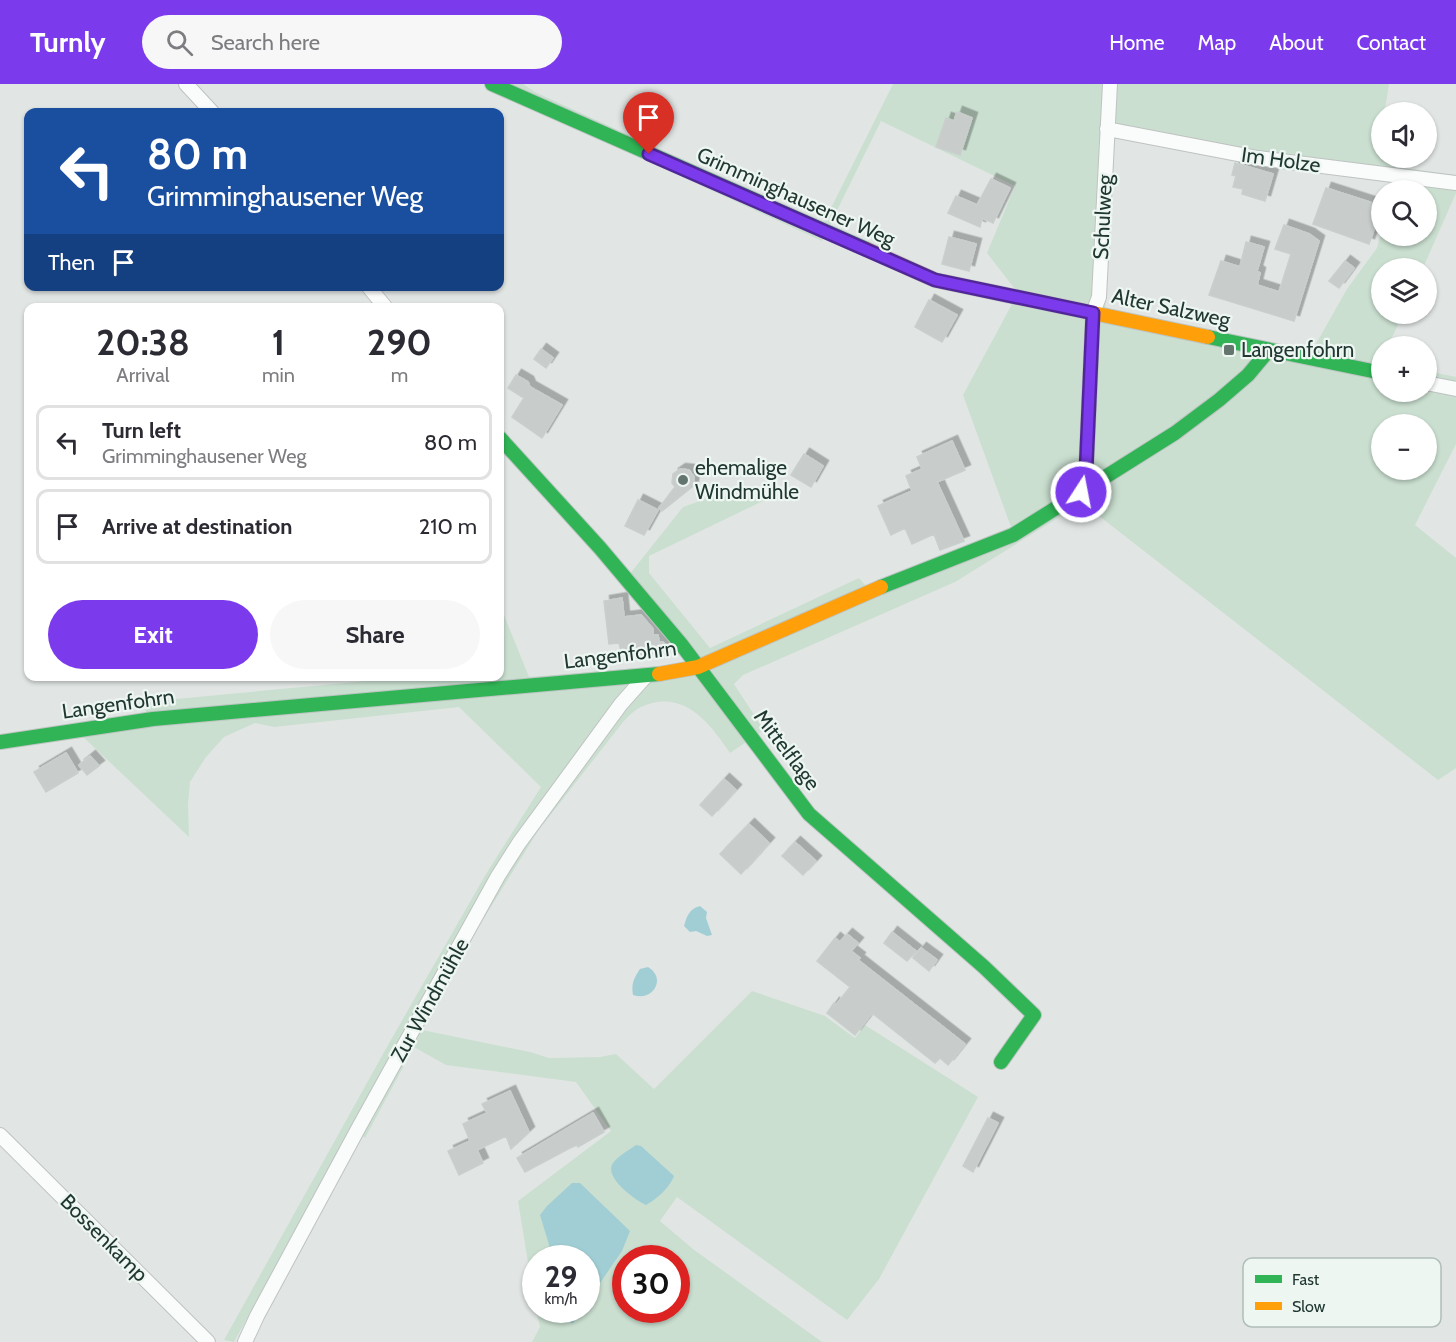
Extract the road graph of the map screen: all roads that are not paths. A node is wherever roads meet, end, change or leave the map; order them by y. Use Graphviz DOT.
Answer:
graph roads {
  1 [pos="186,84"];
  2 [pos="1110,84"];
  3 [pos="498,85"];
  4 [pos="208,108"];
  5 [pos="1107,129"];
  6 [pos="1456,183"];
  7 [pos="372,291"];
  8 [pos="382,303"];
  9 [pos="1093,313"];
  10 [pos="1269,350"];
  11 [pos="1371,372"];
  12 [pos="1437,385"];
  13 [pos="1456,389"];
  14 [pos="504,442"];
  15 [pos="1081,492"];
  16 [pos="698,667"];
  17 [pos="645,677"];
  18 [pos="0,742"];
  19 [pos="1001,1062"];
  20 [pos="0,1135"];
  21 [pos="208,1342"];
  22 [pos="245,1342"];
  1 -- 4 [label="street"];
  2 -- 5 [label="street, Schulweg"];
  3 -- 9 [label="street, Grimminghausener Weg"];
  5 -- 6 [label="street, Im Holze"];
  5 -- 9 [label="street, Schulweg"];
  7 -- 8 [label="street"];
  9 -- 10 [label="street, Alter Salzweg"];
  9 -- 15 [label="street, Schulweg"];
  10 -- 11 [label="street, Alter Salzweg"];
  10 -- 15 [label="street, Langenfohrn"];
  12 -- 13 [label="street"];
  14 -- 16 [label="street, Mittelflage"];
  15 -- 16 [label="street, Langenfohrn"];
  16 -- 17 [label="street, Langenfohrn"];
  16 -- 19 [label="street, Mittelflage"];
  17 -- 18 [label="street, Langenfohrn"];
  17 -- 22 [label="street, Zur Windmühle"];
  20 -- 21 [label="street, Bossenkamp"];
}
